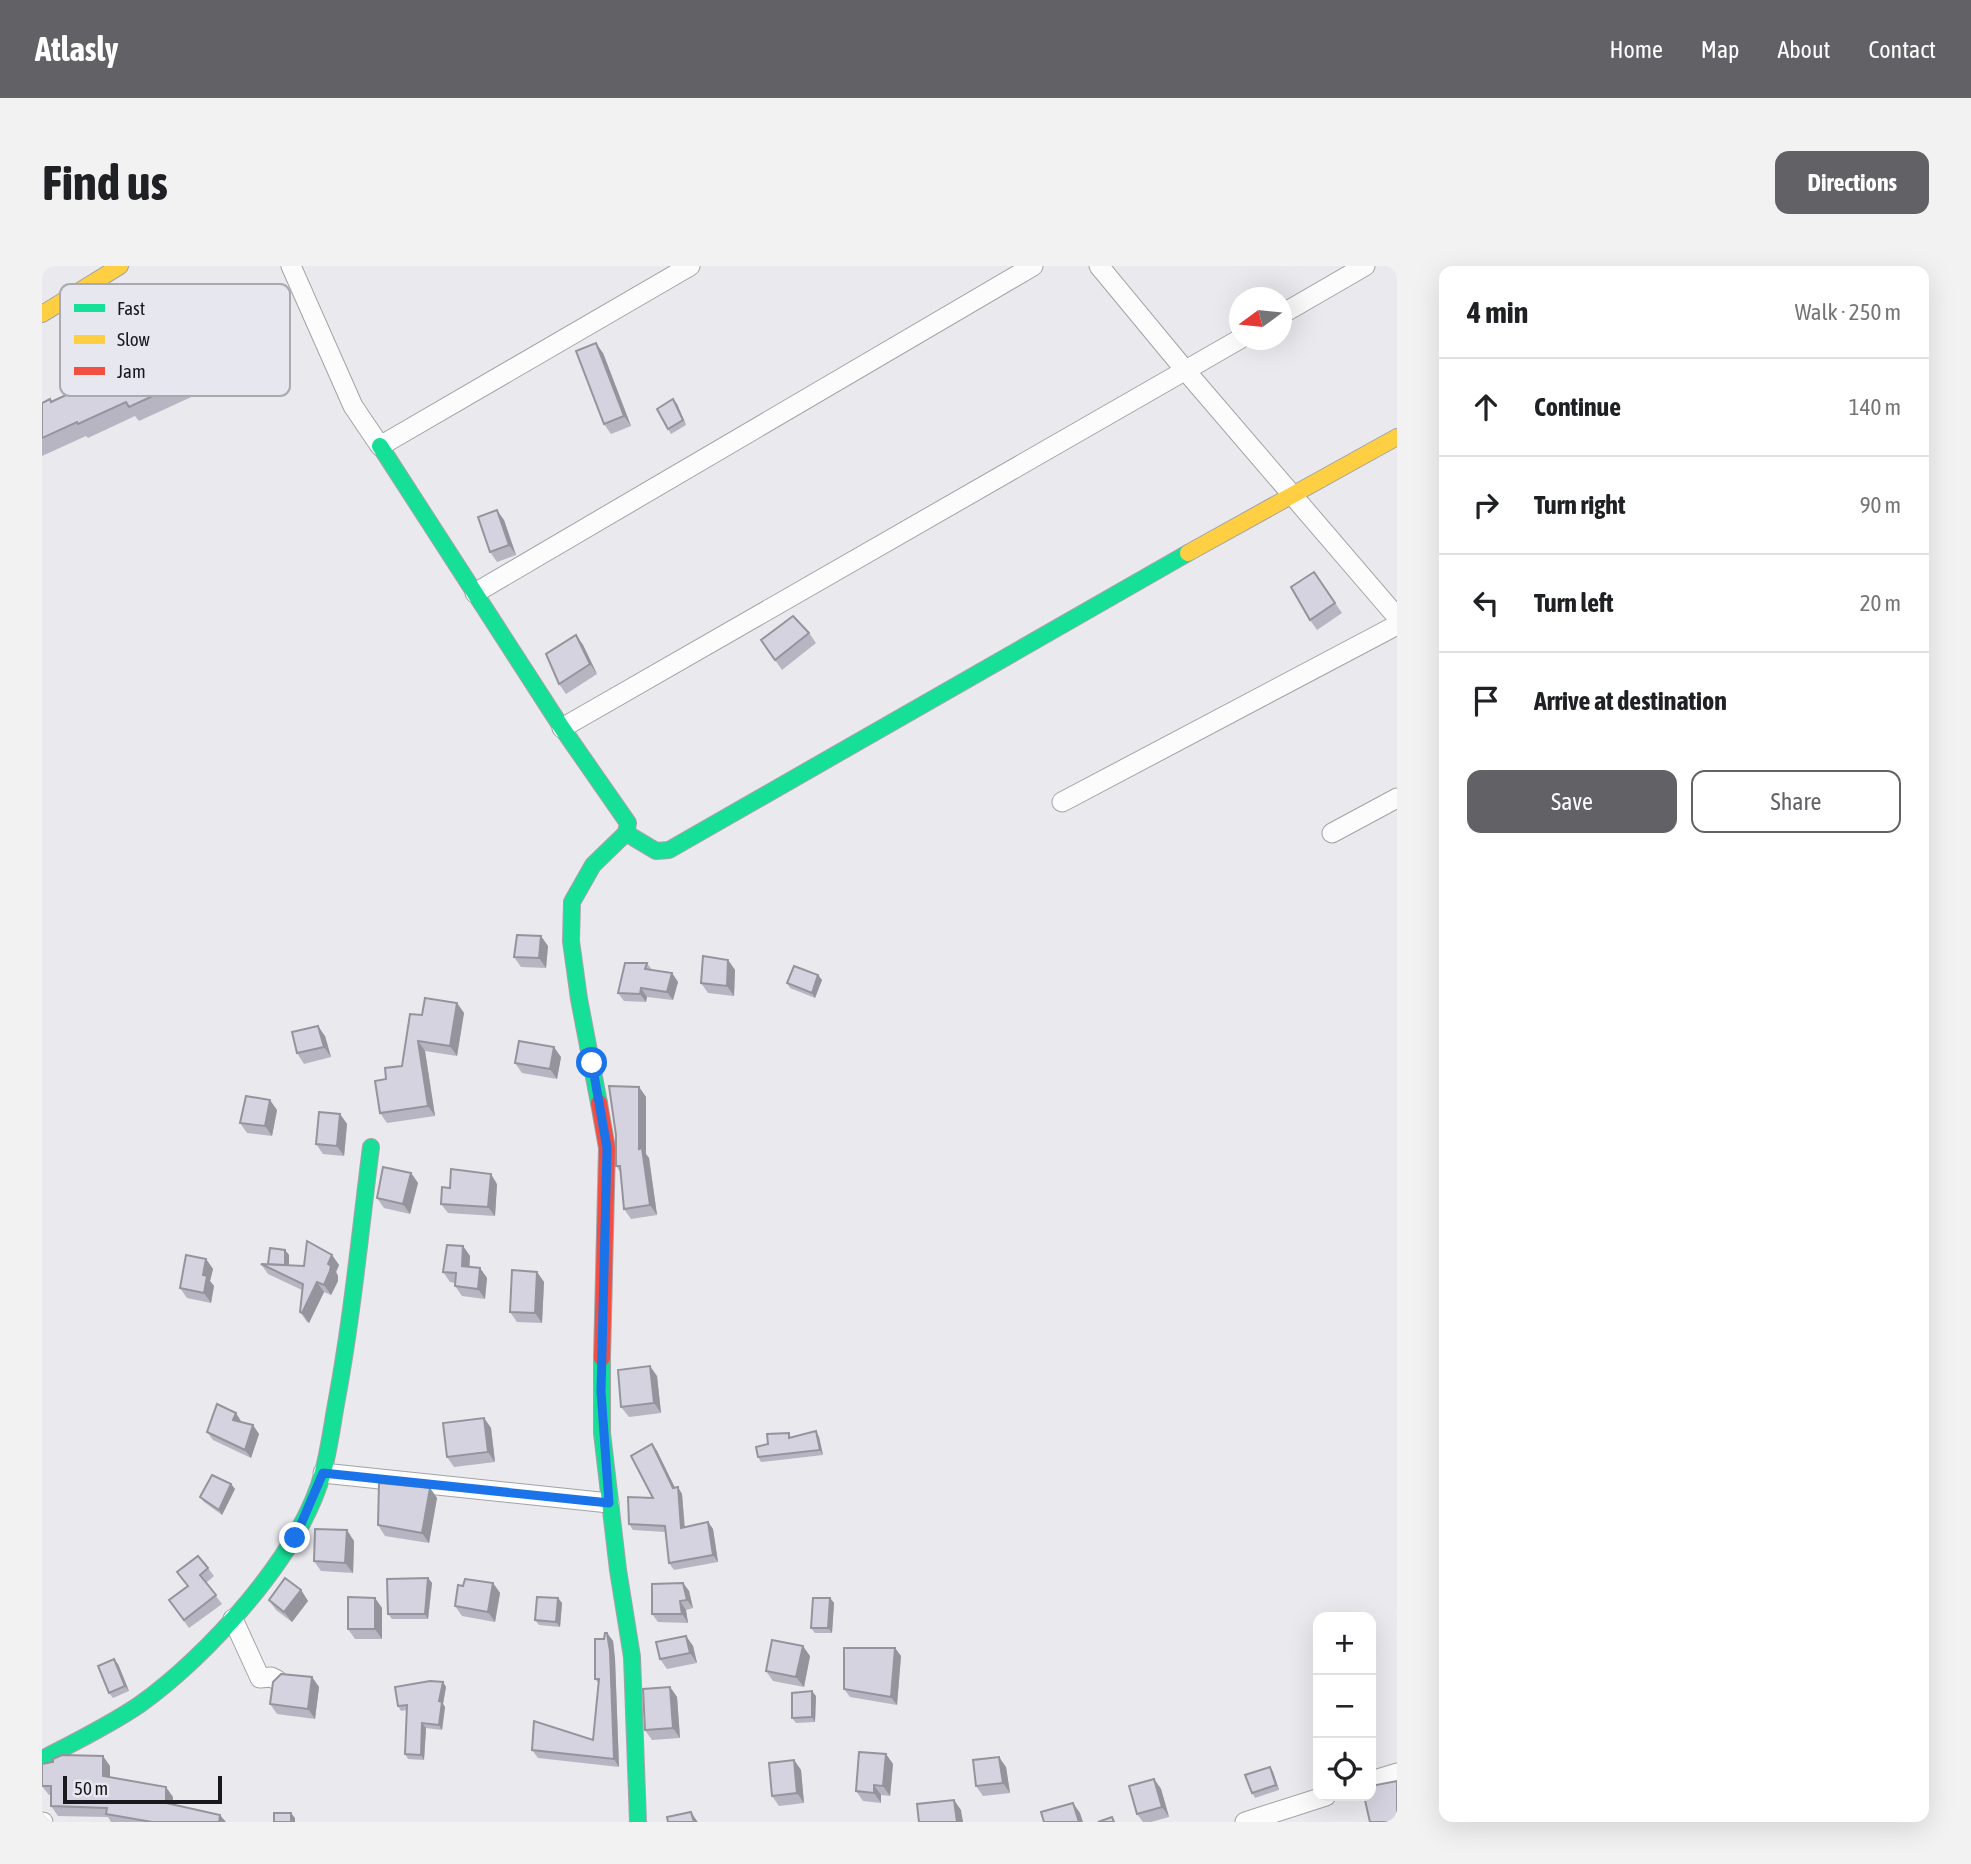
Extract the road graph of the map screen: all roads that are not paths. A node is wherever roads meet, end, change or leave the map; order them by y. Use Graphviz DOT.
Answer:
graph roads {
  1 [pos="120,266"];
  2 [pos="291,266"];
  3 [pos="690,266"];
  4 [pos="1033,266"];
  5 [pos="1100,266"];
  6 [pos="1365,266"];
  7 [pos="91,284"];
  8 [pos="60,303"];
  9 [pos="1292,308"];
  10 [pos="42,314"];
  11 [pos="1229,345"];
  12 [pos="1185,370"];
  13 [pos="1397,437"];
  14 [pos="380,446"];
  15 [pos="1291,494"];
  16 [pos="475,593"];
  17 [pos="1397,617"];
  18 [pos="1397,625"];
  19 [pos="562,728"];
  20 [pos="1397,798"];
  21 [pos="1062,802"];
  22 [pos="626,833"];
  23 [pos="1332,833"];
  24 [pos="372,1147"];
  25 [pos="323,1473"];
  26 [pos="609,1503"];
  27 [pos="233,1619"];
  28 [pos="277,1680"];
  29 [pos="42,1759"];
  30 [pos="1397,1773"];
  31 [pos="1376,1779"];
  32 [pos="1313,1800"];
  33 [pos="638,1822"];
  34 [pos="1245,1822"];
  1 -- 7 [label="street"];
  2 -- 14 [label="street"];
  3 -- 14 [label="street"];
  4 -- 16 [label="street"];
  5 -- 12 [label="street"];
  6 -- 9 [label="street"];
  8 -- 10 [label="street"];
  11 -- 12 [label="street"];
  12 -- 15 [label="street"];
  12 -- 19 [label="street"];
  13 -- 15 [label="street"];
  14 -- 16 [label="street"];
  15 -- 17 [label="street"];
  15 -- 22 [label="street"];
  16 -- 19 [label="street"];
  18 -- 21 [label="street"];
  19 -- 22 [label="street"];
  20 -- 23 [label="street"];
  22 -- 26 [label="street"];
  24 -- 25 [label="street"];
  25 -- 26 [label="street"];
  25 -- 27 [label="street"];
  26 -- 33 [label="street"];
  27 -- 28 [label="street"];
  27 -- 29 [label="street"];
  30 -- 31 [label="street"];
  32 -- 34 [label="street"];
}
